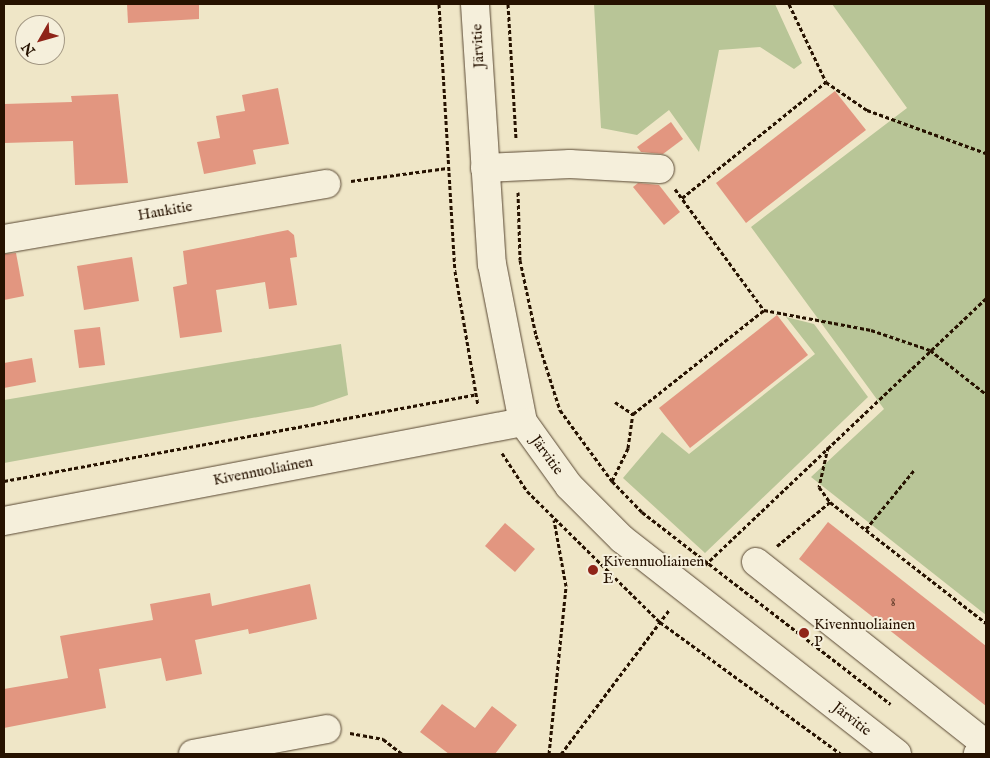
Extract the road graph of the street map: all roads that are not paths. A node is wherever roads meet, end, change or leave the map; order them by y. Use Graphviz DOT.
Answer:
graph roads {
  1 [pos="475,4"];
  2 [pos="484,168"];
  3 [pos="660,169"];
  4 [pos="326,184"];
  5 [pos="4,239"];
  6 [pos="523,422"];
  7 [pos="4,521"];
  8 [pos="756,562"];
  9 [pos="328,729"];
  10 [pos="986,744"];
  11 [pos="193,754"];
  12 [pos="897,754"];
  13 [pos="978,754"];
  1 -- 2 [label="street, Järvitie"];
  2 -- 3 [label="street"];
  2 -- 6 [label="street, Järvitie"];
  4 -- 5 [label="street, Haukitie"];
  6 -- 7 [label="street, Kivennuoliainen"];
  6 -- 12 [label="street, Järvitie"];
  8 -- 10 [label="street"];
  9 -- 11 [label="street"];
  10 -- 13 [label="street"];
}
